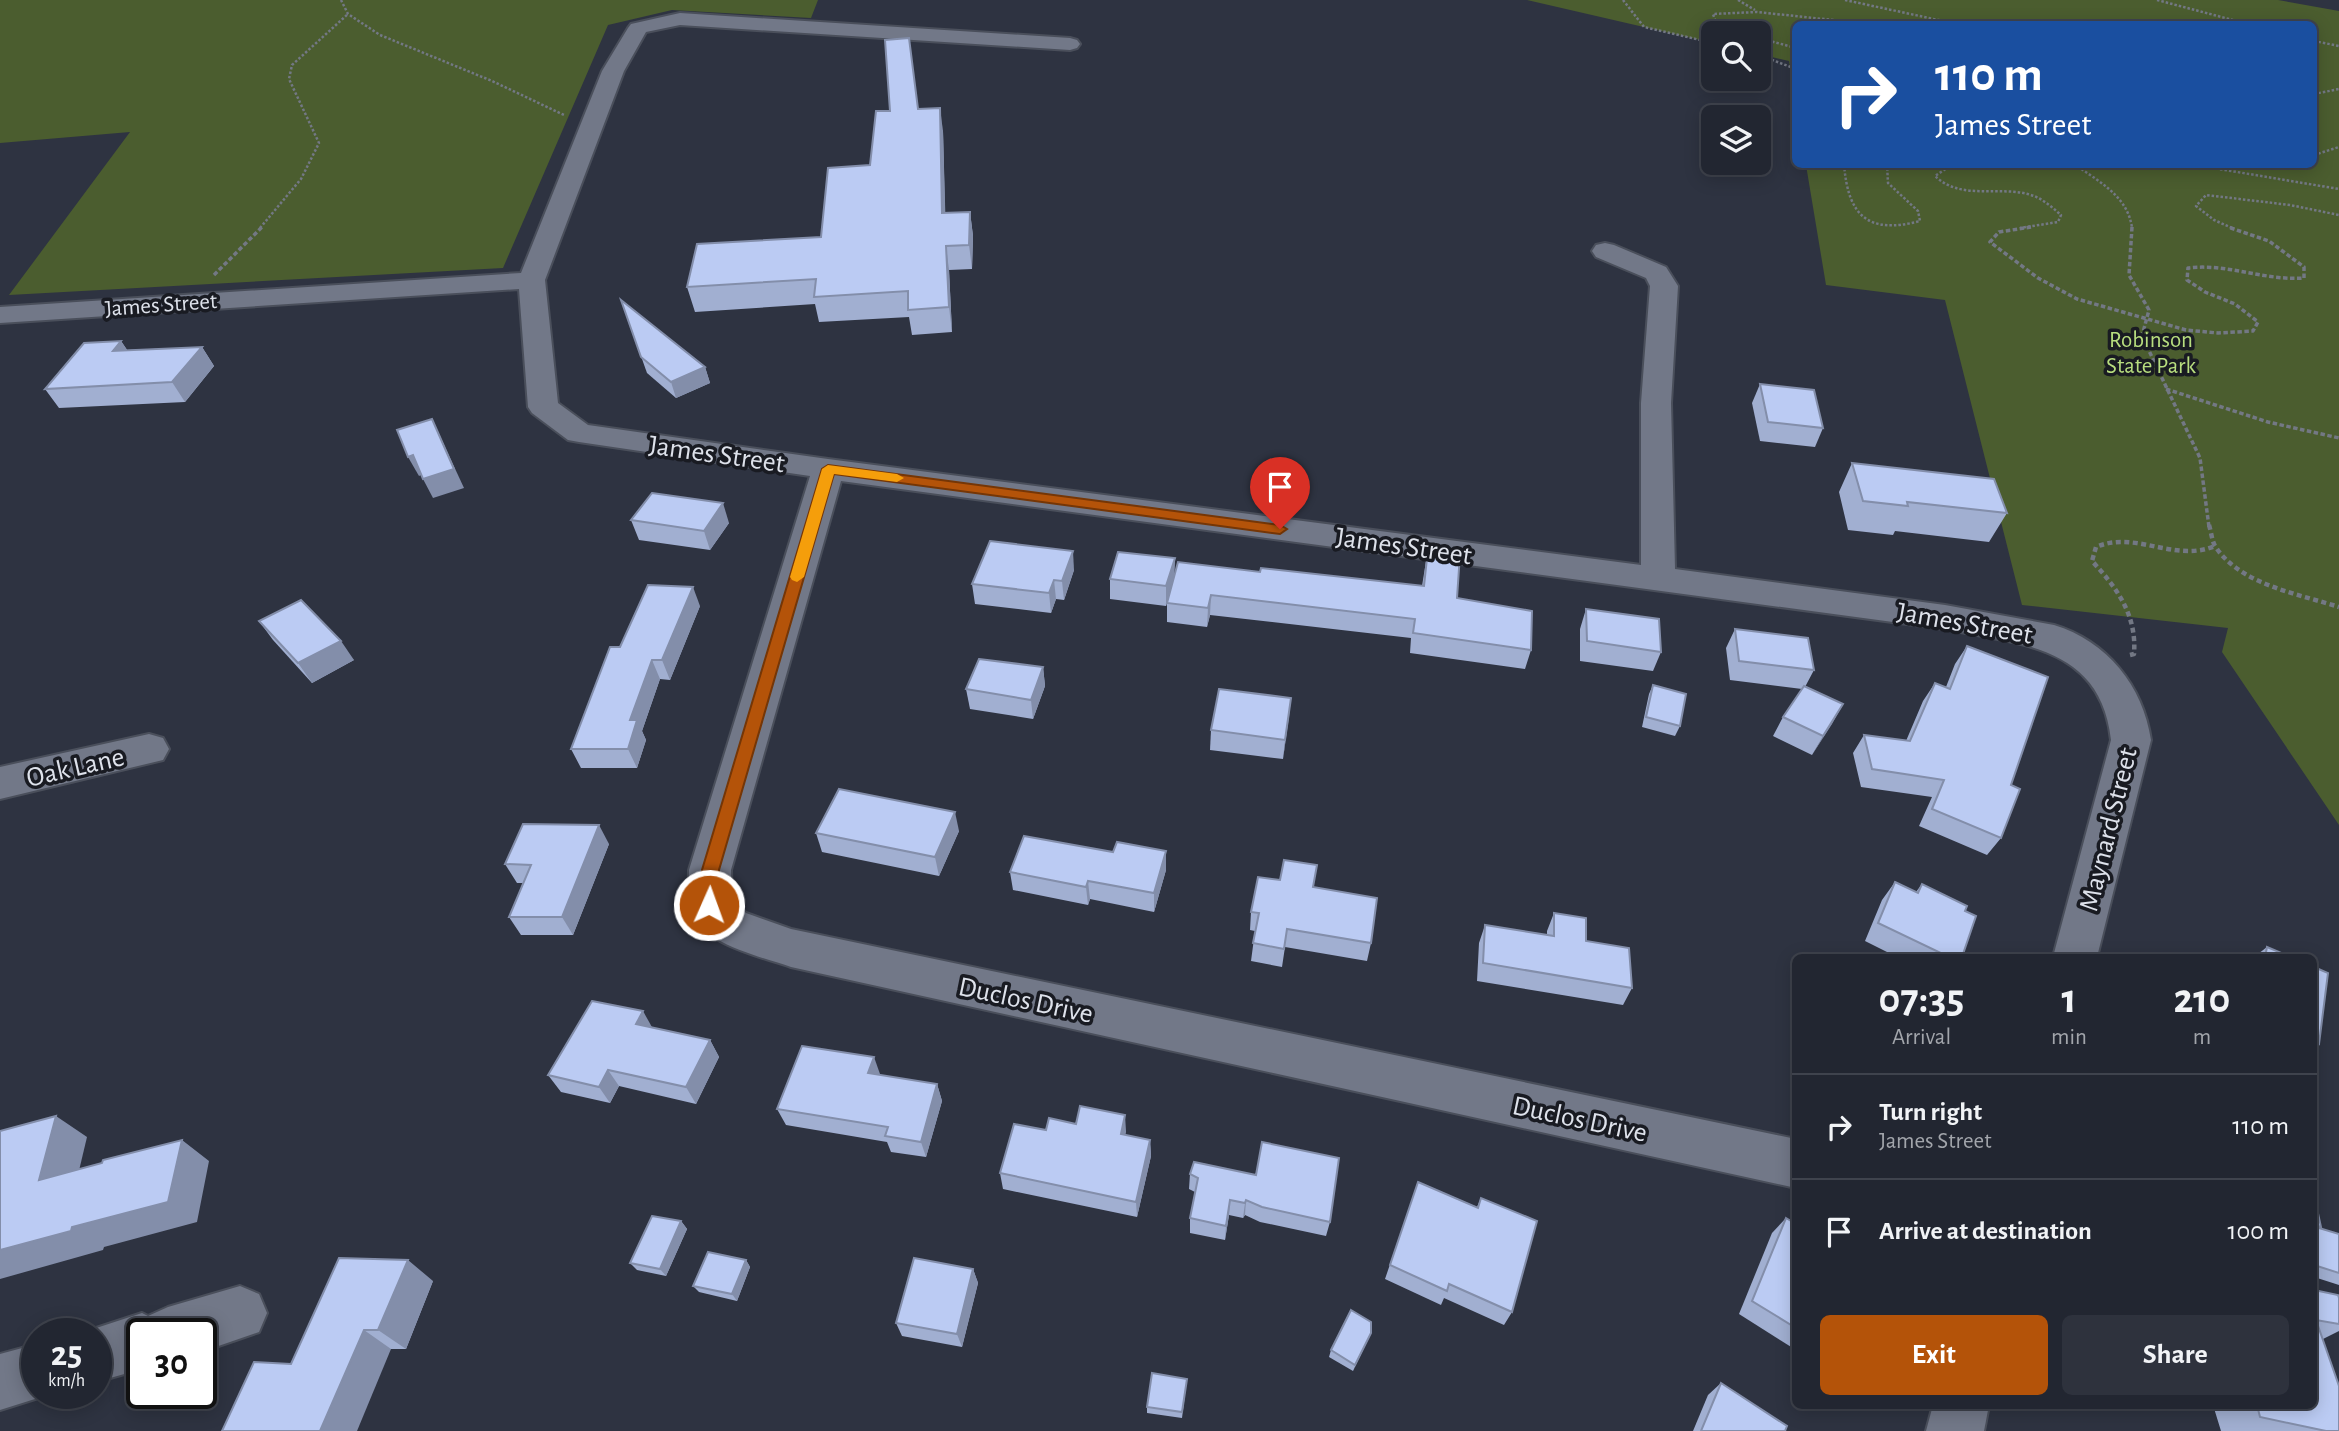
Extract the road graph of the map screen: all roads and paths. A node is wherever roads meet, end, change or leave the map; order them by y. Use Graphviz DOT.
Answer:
graph roads {
  1 [pos="341,0"];
  2 [pos="1623,0"];
  3 [pos="1738,0"];
  4 [pos="1845,0"];
  5 [pos="2157,0"];
  6 [pos="1757,12"];
  7 [pos="348,14"];
  8 [pos="1717,21"];
  9 [pos="1842,21"];
  10 [pos="1944,21"];
  11 [pos="2237,21"];
  12 [pos="1701,40"];
  13 [pos="1771,41"];
  14 [pos="2317,42"];
  15 [pos="1070,44"];
  16 [pos="2339,46"];
  17 [pos="1792,47"];
  18 [pos="1771,60"];
  19 [pos="1792,67"];
  20 [pos="2339,89"];
  21 [pos="2317,93"];
  22 [pos="591,128"];
  23 [pos="2339,147"];
  24 [pos="2317,154"];
  25 [pos="1845,168"];
  26 [pos="1887,168"];
  27 [pos="1946,168"];
  28 [pos="2079,168"];
  29 [pos="2213,168"];
  30 [pos="2339,189"];
  31 [pos="2339,215"];
  32 [pos="1605,251"];
  33 [pos="532,280"];
  34 [pos="190,301"];
  35 [pos="0,316"];
  36 [pos="2151,320"];
  37 [pos="2166,389"];
  38 [pos="2339,438"];
  39 [pos="828,469"];
  40 [pos="2215,546"];
  41 [pos="1658,579"];
  42 [pos="2339,607"];
  43 [pos="2098,666"];
  44 [pos="149,749"];
  45 [pos="0,783"];
  46 [pos="2076,954"];
  47 [pos="1792,1163"];
  48 [pos="240,1313"];
  49 [pos="217,1320"];
  50 [pos="21,1376"];
  51 [pos="0,1382"];
  52 [pos="1960,1409"];
  53 [pos="1955,1431"];
  1 -- 7 [label="path"];
  2 -- 12 [label="path"];
  3 -- 6 [label="path"];
  4 -- 10 [label="path"];
  5 -- 11 [label="path"];
  6 -- 8 [label="path"];
  6 -- 9 [label="path"];
  7 -- 22 [label="path"];
  7 -- 34 [label="path"];
  13 -- 17 [label="path"];
  14 -- 16 [label="path"];
  15 -- 22 [label="street, James Street"];
  18 -- 19 [label="path"];
  20 -- 21 [label="path"];
  22 -- 33 [label="street, James Street"];
  23 -- 24 [label="path"];
  25 -- 26 [label="path"];
  27 -- 36 [label="path"];
  28 -- 36 [label="path"];
  29 -- 30 [label="path"];
  31 -- 36 [label="path"];
  32 -- 41 [label="street"];
  33 -- 34 [label="street, James Street"];
  33 -- 39 [label="street, James Street"];
  34 -- 35 [label="street, James Street"];
  36 -- 37 [label="path"];
  37 -- 38 [label="path"];
  37 -- 40 [label="path"];
  39 -- 41 [label="street, James Street"];
  39 -- 47 [label="street, Duclos Drive"];
  40 -- 42 [label="path"];
  40 -- 43 [label="path"];
  41 -- 43 [label="street, James Street"];
  43 -- 46 [label="street, Maynard Street"];
  44 -- 45 [label="street, Oak Lane"];
  48 -- 49 [label="street"];
  50 -- 51 [label="street"];
  52 -- 53 [label="street"];
}
